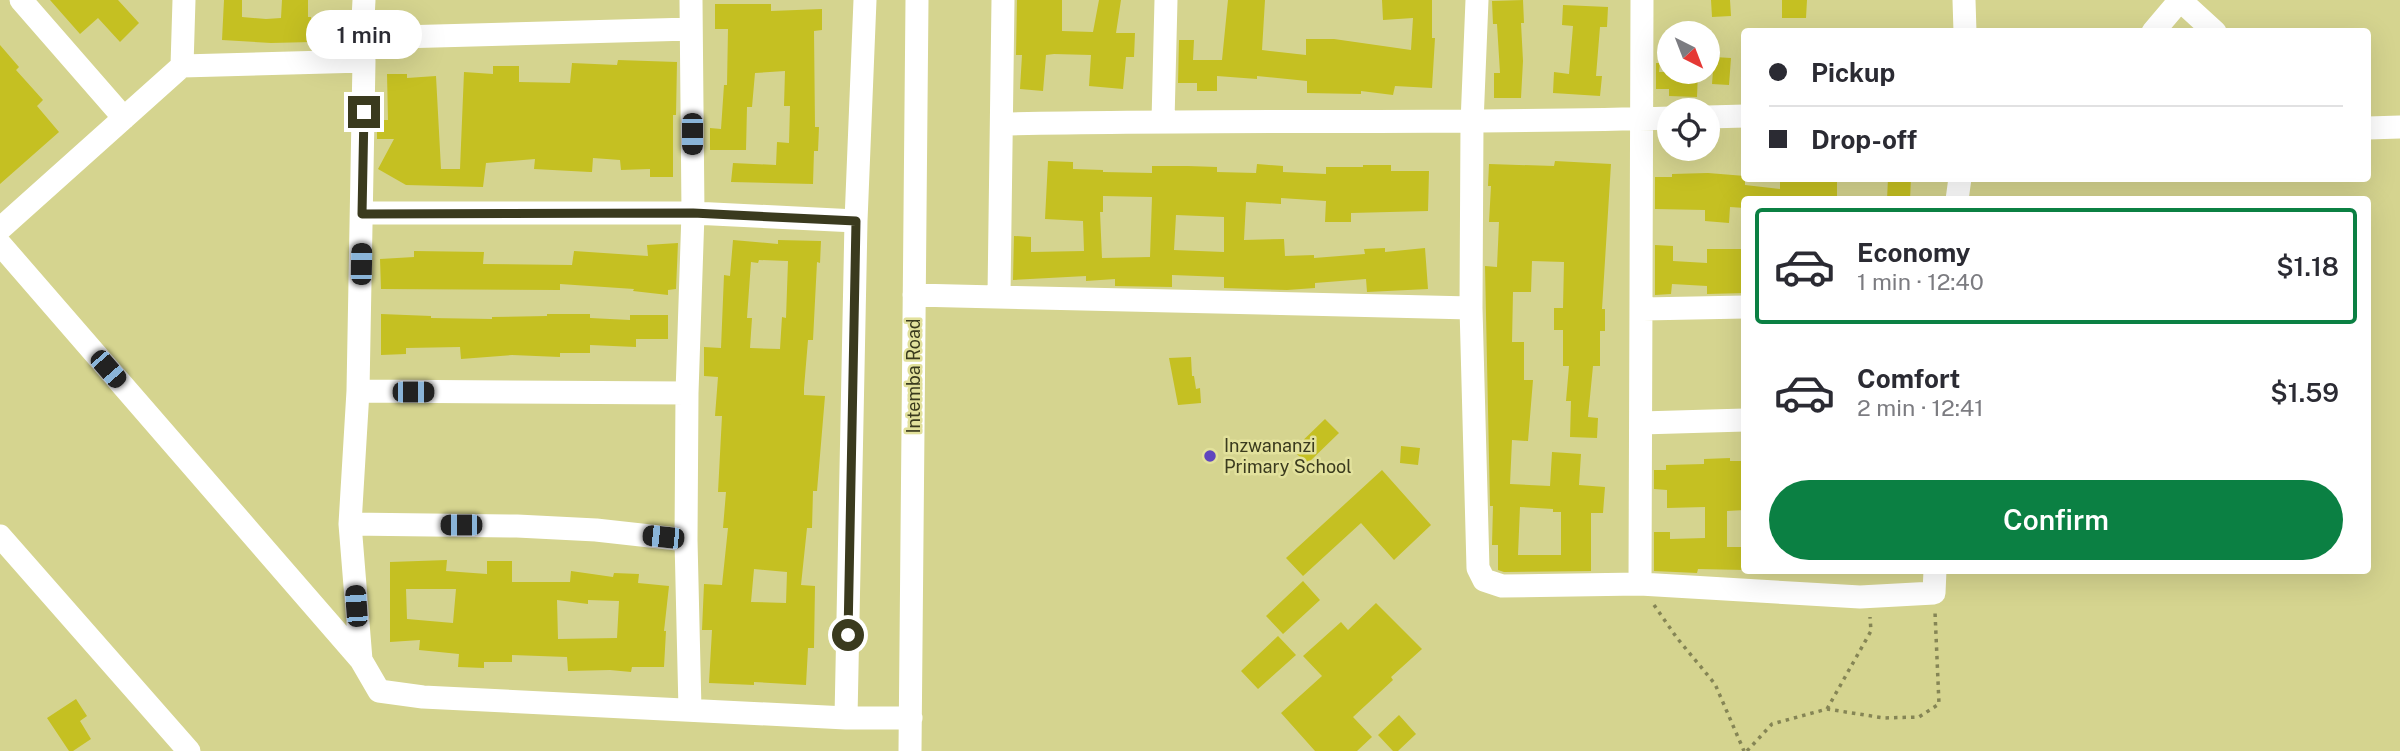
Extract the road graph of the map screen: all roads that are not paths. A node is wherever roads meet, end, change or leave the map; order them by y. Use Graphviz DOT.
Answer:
graph roads {
  1 [pos="21,0"];
  2 [pos="184,0"];
  3 [pos="364,0"];
  4 [pos="691,0"];
  5 [pos="865,0"];
  6 [pos="917,0"];
  7 [pos="1003,0"];
  8 [pos="1166,0"];
  9 [pos="1476,0"];
  10 [pos="1642,0"];
  11 [pos="1964,0"];
  12 [pos="2180,0"];
  13 [pos="1965,28"];
  14 [pos="2156,28"];
  15 [pos="2211,28"];
  16 [pos="691,29"];
  17 [pos="363,49"];
  18 [pos="183,66"];
  19 [pos="1741,116"];
  20 [pos="1720,117"];
  21 [pos="124,118"];
  22 [pos="1657,118"];
  23 [pos="1641,119"];
  24 [pos="1163,121"];
  25 [pos="1472,123"];
  26 [pos="1002,124"];
  27 [pos="2400,127"];
  28 [pos="2371,128"];
  29 [pos="693,213"];
  30 [pos="362,214"];
  31 [pos="856,221"];
  32 [pos="0,229"];
  33 [pos="0,244"];
  34 [pos="914,295"];
  35 [pos="999,295"];
  36 [pos="1741,307"];
  37 [pos="1471,308"];
  38 [pos="1643,309"];
  39 [pos="358,391"];
  40 [pos="687,393"];
  41 [pos="1741,420"];
  42 [pos="1641,423"];
  43 [pos="350,524"];
  44 [pos="0,536"];
  45 [pos="686,540"];
  46 [pos="1935,582"];
  47 [pos="1640,584"];
  48 [pos="361,660"];
  49 [pos="690,710"];
  50 [pos="846,718"];
  51 [pos="911,718"];
  52 [pos="189,751"];
  53 [pos="910,751"];
  1 -- 21 [label="street"];
  2 -- 18 [label="street"];
  3 -- 17 [label="street"];
  4 -- 16 [label="street"];
  5 -- 31 [label="street"];
  6 -- 34 [label="street, Intemba Road"];
  7 -- 26 [label="street"];
  8 -- 24 [label="street"];
  9 -- 25 [label="street"];
  10 -- 23 [label="street"];
  11 -- 13 [label="street"];
  12 -- 14 [label="street"];
  12 -- 15 [label="street"];
  16 -- 17 [label="street"];
  16 -- 29 [label="street"];
  17 -- 18 [label="street"];
  17 -- 30 [label="street"];
  18 -- 21 [label="street"];
  19 -- 20 [label="street"];
  21 -- 32 [label="street"];
  22 -- 23 [label="street"];
  23 -- 25 [label="street"];
  23 -- 38 [label="street"];
  24 -- 25 [label="street"];
  24 -- 26 [label="street"];
  25 -- 37 [label="street"];
  26 -- 35 [label="street"];
  27 -- 28 [label="street"];
  29 -- 30 [label="street"];
  29 -- 31 [label="street"];
  29 -- 40 [label="street"];
  30 -- 39 [label="street"];
  31 -- 50 [label="street"];
  33 -- 48 [label="street"];
  34 -- 35 [label="street"];
  34 -- 51 [label="street, Intemba Road"];
  35 -- 37 [label="street"];
  36 -- 38 [label="street"];
  37 -- 47 [label="street"];
  38 -- 42 [label="street"];
  39 -- 40 [label="street"];
  39 -- 43 [label="street"];
  40 -- 45 [label="street"];
  41 -- 42 [label="street"];
  42 -- 47 [label="street"];
  43 -- 45 [label="street"];
  43 -- 48 [label="street"];
  44 -- 52 [label="street"];
  45 -- 49 [label="street"];
  46 -- 47 [label="street"];
  48 -- 49 [label="street"];
  49 -- 50 [label="street"];
  50 -- 51 [label="street"];
  51 -- 53 [label="street, Intemba Road"];
}
